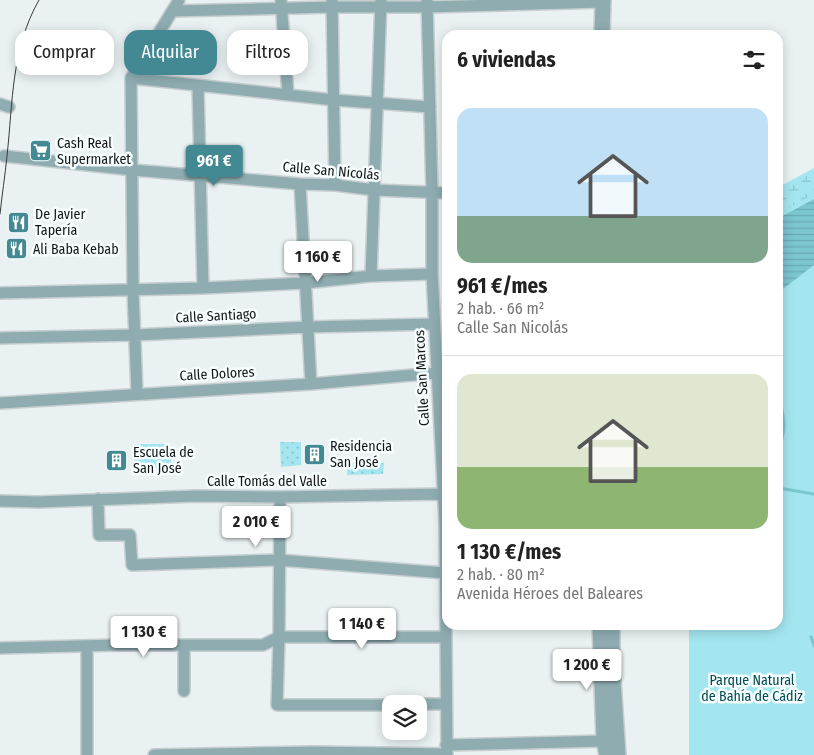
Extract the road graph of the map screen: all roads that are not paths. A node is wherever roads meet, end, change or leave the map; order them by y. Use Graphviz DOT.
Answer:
graph roads {
  1 [pos="180,0"];
  2 [pos="606,1"];
  3 [pos="332,3"];
  4 [pos="469,3"];
  5 [pos="281,4"];
  6 [pos="381,4"];
  7 [pos="427,4"];
  8 [pos="173,11"];
  9 [pos="603,30"];
  10 [pos="611,30"];
  11 [pos="132,78"];
  12 [pos="198,86"];
  13 [pos="288,94"];
  14 [pos="334,100"];
  15 [pos="377,103"];
  16 [pos="430,107"];
  17 [pos="4,156"];
  18 [pos="132,170"];
  19 [pos="200,176"];
  20 [pos="300,184"];
  21 [pos="335,185"];
  22 [pos="374,190"];
  23 [pos="432,193"];
  24 [pos="442,193"];
  25 [pos="432,274"];
  26 [pos="371,276"];
  27 [pos="304,283"];
  28 [pos="203,288"];
  29 [pos="133,290"];
  30 [pos="0,293"];
  31 [pos="434,324"];
  32 [pos="308,327"];
  33 [pos="134,335"];
  34 [pos="0,338"];
  35 [pos="436,372"];
  36 [pos="311,384"];
  37 [pos="137,394"];
  38 [pos="0,403"];
  39 [pos="442,464"];
  40 [pos="442,494"];
  41 [pos="280,497"];
  42 [pos="98,499"];
  43 [pos="0,501"];
  44 [pos="279,560"];
  45 [pos="442,573"];
  46 [pos="445,630"];
  47 [pos="600,630"];
  48 [pos="612,630"];
  49 [pos="279,637"];
  50 [pos="445,637"];
  51 [pos="184,645"];
  52 [pos="86,646"];
  53 [pos="0,648"];
  54 [pos="184,691"];
  55 [pos="382,704"];
  56 [pos="427,704"];
  57 [pos="445,704"];
  58 [pos="605,748"];
  59 [pos="446,751"];
  60 [pos="243,754"];
  61 [pos="313,754"];
  62 [pos="87,755"];
  63 [pos="154,755"];
  64 [pos="618,755"];
  1 -- 8 [label="street"];
  2 -- 4 [label="street"];
  2 -- 9 [label="street"];
  2 -- 10 [label="street"];
  3 -- 5 [label="street"];
  3 -- 6 [label="street"];
  3 -- 14 [label="street"];
  4 -- 7 [label="street"];
  5 -- 8 [label="street"];
  5 -- 13 [label="street"];
  6 -- 7 [label="street"];
  6 -- 15 [label="street"];
  7 -- 16 [label="street, Calle San Marcos"];
  8 -- 11 [label="street"];
  11 -- 12 [label="street"];
  11 -- 18 [label="street"];
  12 -- 13 [label="street"];
  12 -- 19 [label="street"];
  13 -- 14 [label="street"];
  14 -- 15 [label="street"];
  14 -- 21 [label="street"];
  15 -- 16 [label="street"];
  15 -- 22 [label="street"];
  16 -- 23 [label="street, Calle San Marcos"];
  17 -- 18 [label="street, Calle San Nicolás"];
  18 -- 19 [label="street, Calle San Nicolás"];
  18 -- 29 [label="street"];
  19 -- 20 [label="street, Calle San Nicolás"];
  19 -- 28 [label="street"];
  20 -- 21 [label="street, Calle San Nicolás"];
  20 -- 27 [label="street"];
  21 -- 22 [label="street, Calle San Nicolás"];
  22 -- 23 [label="street, Calle San Nicolás"];
  22 -- 26 [label="street"];
  23 -- 24 [label="street, Calle San Nicolás"];
  23 -- 25 [label="street, Calle San Marcos"];
  25 -- 26 [label="street"];
  25 -- 31 [label="street, Calle San Marcos"];
  26 -- 27 [label="street"];
  27 -- 28 [label="street"];
  27 -- 32 [label="street"];
  28 -- 29 [label="street"];
  29 -- 30 [label="street"];
  29 -- 33 [label="street"];
  31 -- 32 [label="street, Calle Santiago"];
  31 -- 35 [label="street, Calle San Marcos"];
  32 -- 33 [label="street, Calle Santiago"];
  32 -- 36 [label="street"];
  33 -- 34 [label="street, Calle Santiago"];
  33 -- 37 [label="street"];
  35 -- 36 [label="street, Calle Dolores"];
  35 -- 39 [label="street, Calle San Marcos"];
  36 -- 37 [label="street, Calle Dolores"];
  37 -- 38 [label="street, Calle Dolores"];
  40 -- 41 [label="street, Calle Tomás del Valle"];
  41 -- 42 [label="street, Calle Tomás del Valle"];
  41 -- 44 [label="street"];
  42 -- 43 [label="street, Calle Tomás del Valle"];
  42 -- 44 [label="street"];
  44 -- 45 [label="street"];
  44 -- 49 [label="street"];
  46 -- 50 [label="street, Calle San Marcos"];
  47 -- 58 [label="street"];
  48 -- 64 [label="street"];
  49 -- 50 [label="street"];
  49 -- 51 [label="street"];
  49 -- 55 [label="street"];
  50 -- 57 [label="street, Calle San Marcos"];
  51 -- 52 [label="street"];
  51 -- 54 [label="street"];
  52 -- 53 [label="street"];
  52 -- 62 [label="street"];
  56 -- 57 [label="street"];
  57 -- 59 [label="street, Calle San Marcos"];
  58 -- 59 [label="street"];
  59 -- 61 [label="street"];
  60 -- 61 [label="street"];
  60 -- 63 [label="street"];
}
